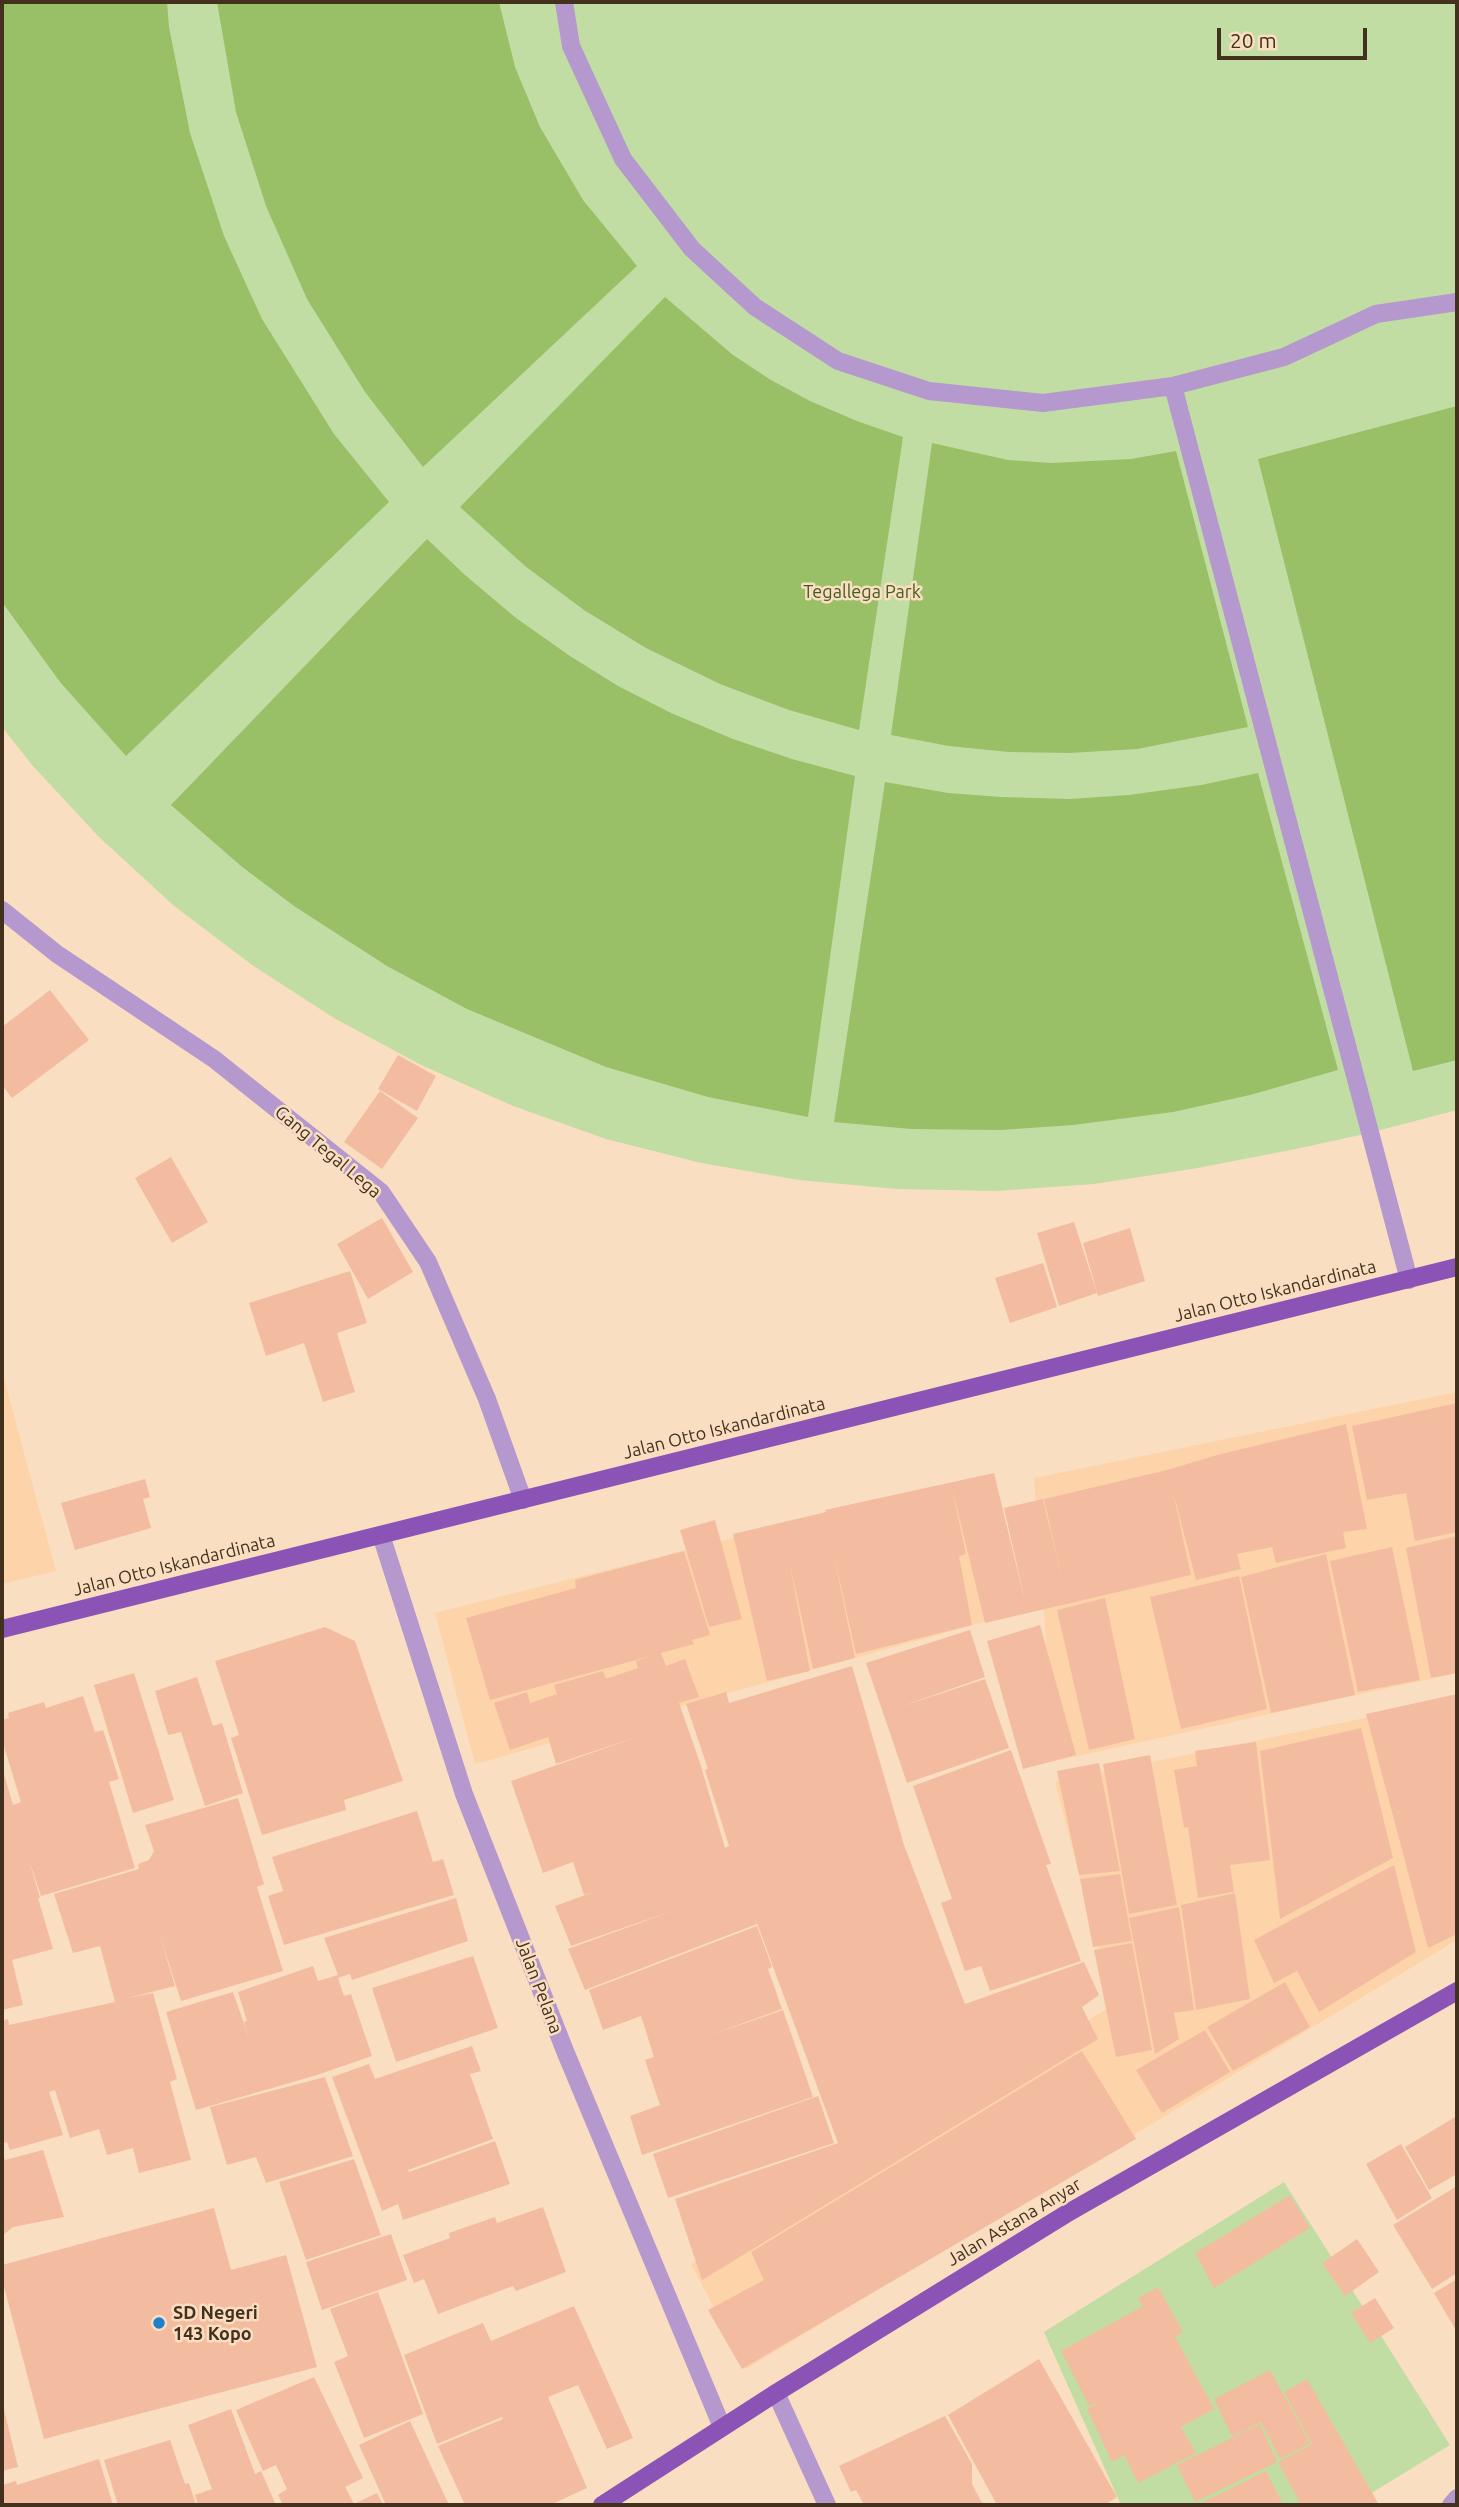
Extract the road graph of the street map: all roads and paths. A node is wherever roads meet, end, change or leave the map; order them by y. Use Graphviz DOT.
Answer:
graph roads {
  1 [pos="564,2"];
  2 [pos="1457,302"];
  3 [pos="1173,386"];
  4 [pos="2,910"];
  5 [pos="1457,1267"];
  6 [pos="1409,1280"];
  7 [pos="523,1500"];
  8 [pos="381,1535"];
  9 [pos="2,1629"];
  10 [pos="1457,1992"];
  11 [pos="776,2393"];
  12 [pos="722,2427"];
  13 [pos="1457,2498"];
  14 [pos="602,2505"];
  15 [pos="827,2505"];
  16 [pos="1451,2505"];
  1 -- 3 [label="street"];
  2 -- 3 [label="street"];
  3 -- 6 [label="street"];
  4 -- 7 [label="street, Gang Tegal Lega"];
  5 -- 6 [label="main road, Jalan Otto Iskandardinata"];
  6 -- 7 [label="main road, Jalan Otto Iskandardinata"];
  7 -- 8 [label="main road, Jalan Otto Iskandardinata"];
  8 -- 9 [label="main road, Jalan Otto Iskandardinata"];
  8 -- 12 [label="street, Jalan Pelana"];
  10 -- 11 [label="main road, Jalan Astana Anyar"];
  11 -- 12 [label="main road, Jalan Astana Anyar"];
  11 -- 15 [label="street"];
  12 -- 14 [label="main road, Jalan Astana Anyar"];
  13 -- 16 [label="street"];
}
